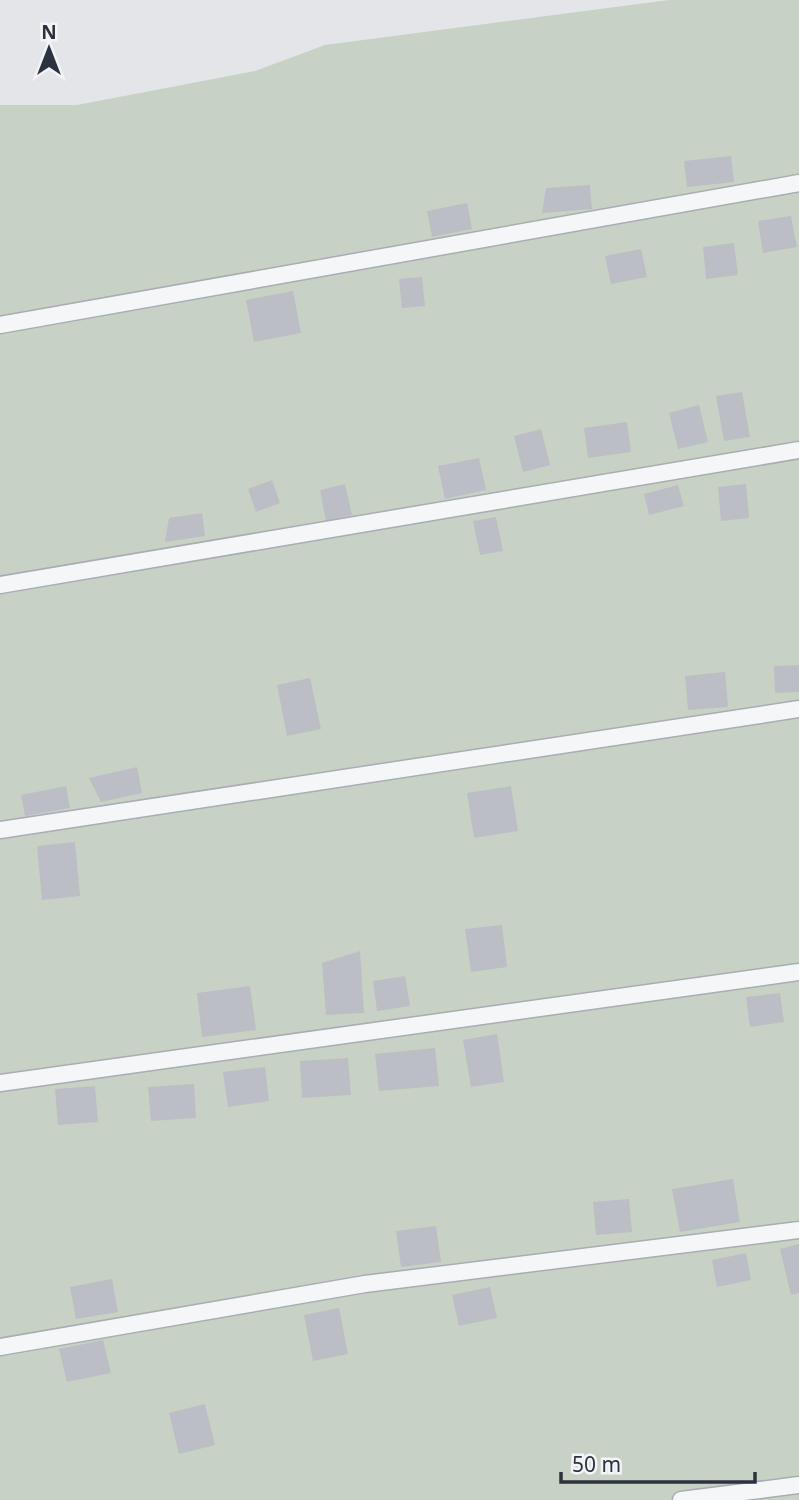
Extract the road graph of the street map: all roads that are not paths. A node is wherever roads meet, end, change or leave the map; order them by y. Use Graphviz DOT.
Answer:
graph roads {
  1 [pos="799,183"];
  2 [pos="0,325"];
  3 [pos="799,450"];
  4 [pos="0,585"];
  5 [pos="799,709"];
  6 [pos="0,830"];
  7 [pos="799,972"];
  8 [pos="0,1083"];
  9 [pos="799,1230"];
  10 [pos="0,1347"];
  11 [pos="799,1485"];
  12 [pos="681,1500"];
  1 -- 2 [label="lane"];
  3 -- 4 [label="lane"];
  5 -- 6 [label="lane"];
  7 -- 8 [label="lane"];
  9 -- 10 [label="lane"];
  11 -- 12 [label="lane"];
}
